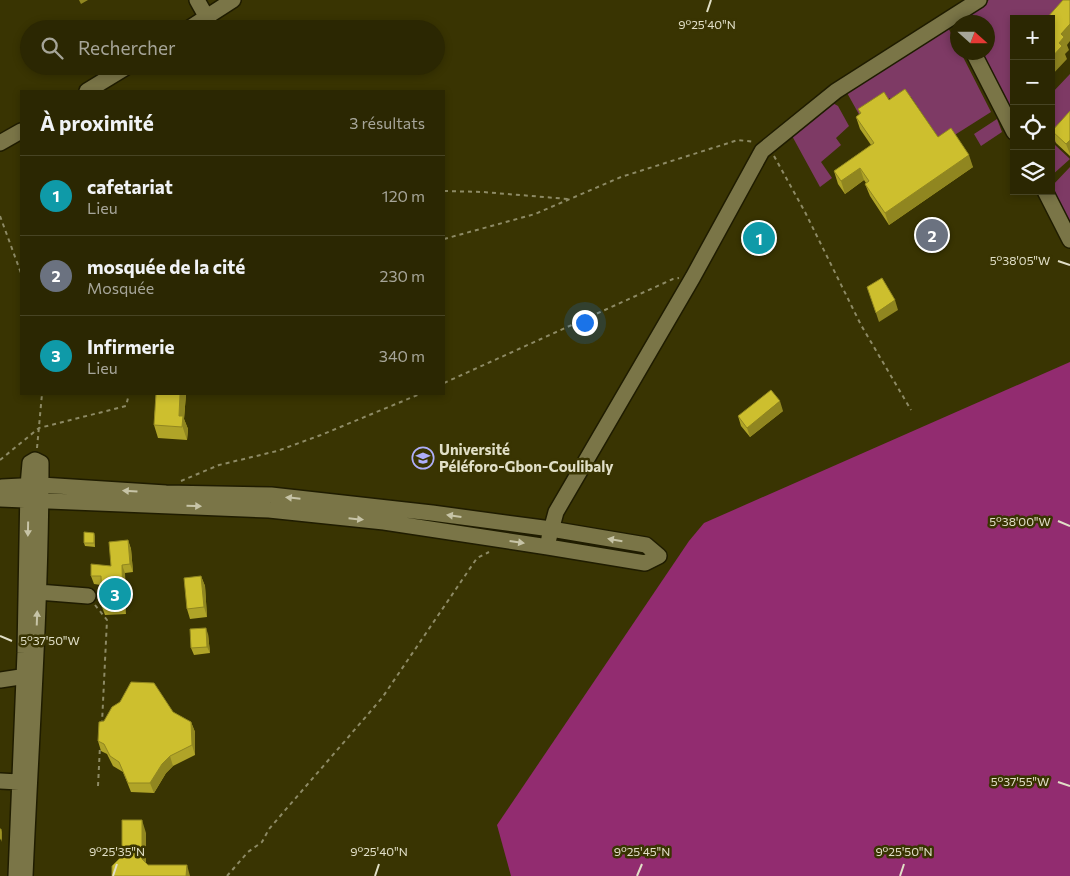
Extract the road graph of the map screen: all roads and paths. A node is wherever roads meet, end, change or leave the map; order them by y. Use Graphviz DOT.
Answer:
graph roads {
  1 [pos="197,0"];
  2 [pos="233,0"];
  3 [pos="979,0"];
  4 [pos="962,15"];
  5 [pos="206,16"];
  6 [pos="200,20"];
  7 [pos="950,24"];
  8 [pos="977,60"];
  9 [pos="113,75"];
  10 [pos="89,90"];
  11 [pos="1010,124"];
  12 [pos="20,131"];
  13 [pos="1,139"];
  14 [pos="767,147"];
  15 [pos="445,191"];
  16 [pos="1047,195"];
  17 [pos="570,199"];
  18 [pos="0,216"];
  19 [pos="445,239"];
  20 [pos="1070,240"];
  21 [pos="20,270"];
  22 [pos="694,277"];
  23 [pos="445,383"];
  24 [pos="42,395"];
  25 [pos="129,395"];
  26 [pos="418,395"];
  27 [pos="911,410"];
  28 [pos="39,428"];
  29 [pos="0,460"];
  30 [pos="35,460"];
  31 [pos="0,488"];
  32 [pos="34,493"];
  33 [pos="166,493"];
  34 [pos="0,499"];
  35 [pos="270,503"];
  36 [pos="551,529"];
  37 [pos="508,541"];
  38 [pos="548,547"];
  39 [pos="38,592"];
  40 [pos="88,596"];
  41 [pos="29,675"];
  42 [pos="0,680"];
  43 [pos="101,727"];
  44 [pos="100,747"];
  45 [pos="0,781"];
  46 [pos="19,782"];
  47 [pos="98,786"];
  48 [pos="23,813"];
  49 [pos="16,876"];
  50 [pos="25,876"];
  51 [pos="226,876"];
  1 -- 5 [label="street"];
  2 -- 5 [label="street"];
  3 -- 4 [label="street"];
  5 -- 6 [label="street"];
  7 -- 14 [label="street"];
  8 -- 11 [label="street"];
  9 -- 10 [label="street"];
  12 -- 13 [label="street"];
  14 -- 17 [label="path"];
  14 -- 22 [label="street"];
  14 -- 27 [label="path"];
  15 -- 17 [label="path"];
  16 -- 20 [label="street"];
  17 -- 19 [label="path"];
  18 -- 21 [label="path"];
  22 -- 23 [label="path"];
  22 -- 36 [label="street"];
  24 -- 28 [label="path"];
  25 -- 28 [label="path"];
  26 -- 33 [label="path"];
  28 -- 29 [label="path"];
  28 -- 30 [label="path"];
  30 -- 32 [label="street"];
  31 -- 32 [label="street"];
  33 -- 32 [label="street, one-way"];
  32 -- 34 [label="street"];
  32 -- 35 [label="street, one-way"];
  32 -- 39 [label="street"];
  32 -- 41 [label="street, one-way"];
  33 -- 35 [label="street"];
  36 -- 35 [label="street, one-way"];
  35 -- 37 [label="street, one-way"];
  36 -- 38 [label="street"];
  38 -- 36 [label="street, one-way"];
  37 -- 38 [label="street, one-way"];
  37 -- 51 [label="path"];
  39 -- 40 [label="street"];
  41 -- 39 [label="street, one-way"];
  40 -- 43 [label="path"];
  41 -- 42 [label="street"];
  41 -- 46 [label="street"];
  41 -- 48 [label="street"];
  44 -- 47 [label="path"];
  45 -- 46 [label="street"];
  46 -- 48 [label="street"];
  48 -- 49 [label="street"];
  48 -- 50 [label="street"];
}
